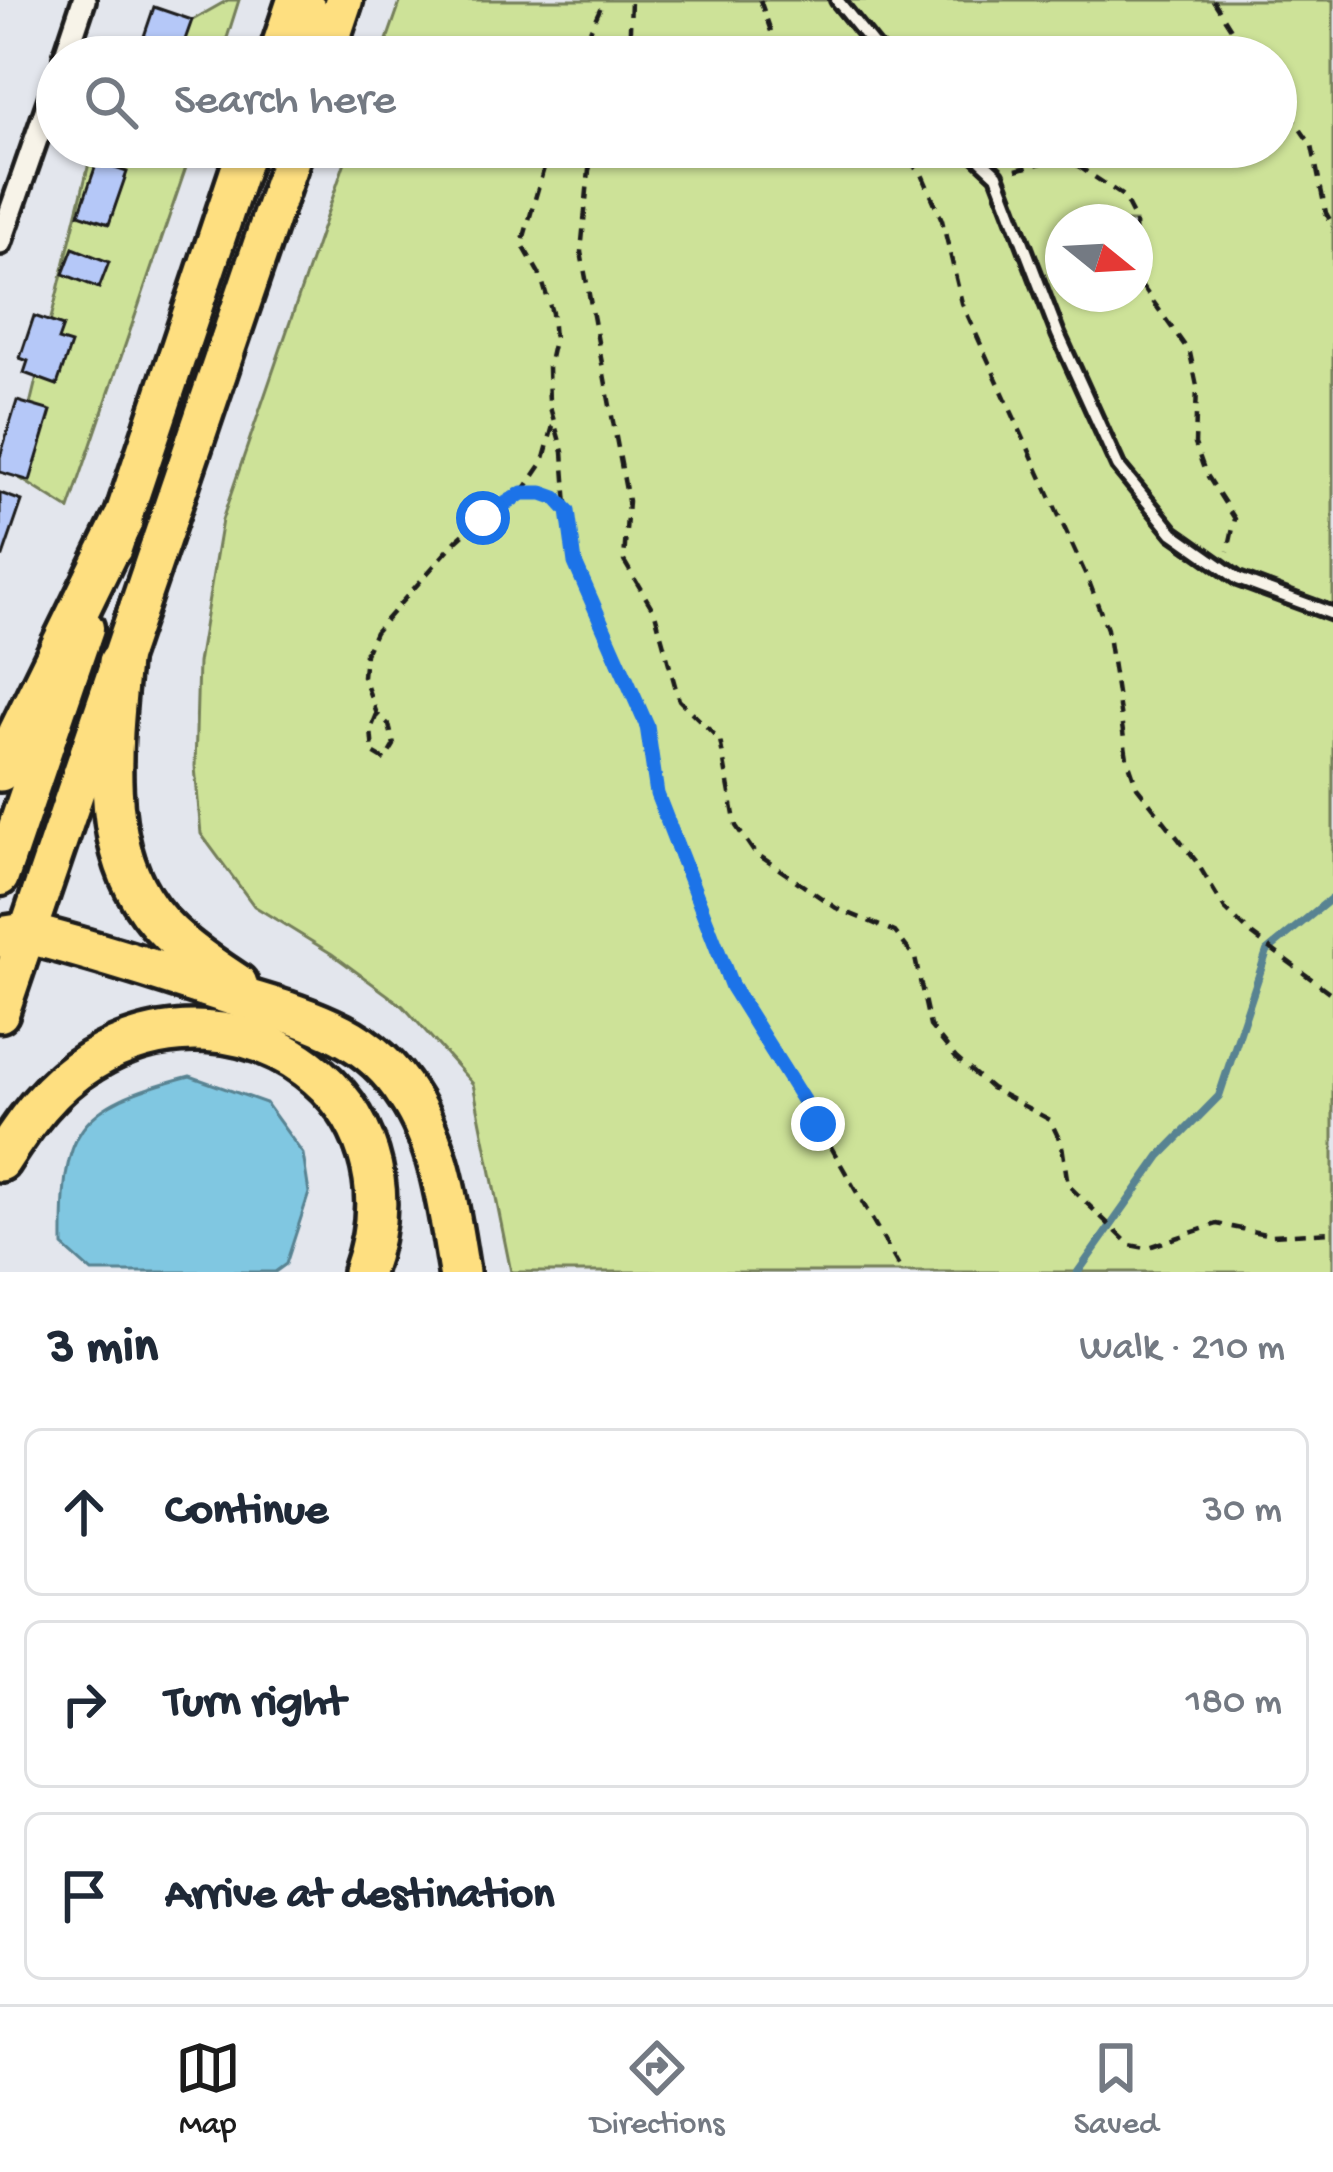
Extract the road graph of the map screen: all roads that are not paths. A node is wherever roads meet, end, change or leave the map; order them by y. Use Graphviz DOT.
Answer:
graph roads {
  1 [pos="84,0"];
  2 [pos="298,0"];
  3 [pos="344,0"];
  4 [pos="837,0"];
  5 [pos="71,36"];
  6 [pos="285,36"];
  7 [pos="316,36"];
  8 [pos="330,36"];
  9 [pos="867,36"];
  10 [pos="36,139"];
  11 [pos="240,168"];
  12 [pos="288,168"];
  13 [pos="989,168"];
  14 [pos="0,243"];
  15 [pos="122,522"];
  16 [pos="1333,614"];
  17 [pos="119,662"];
  18 [pos="0,771"];
  19 [pos="0,877"];
  20 [pos="12,935"];
  21 [pos="283,1011"];
  22 [pos="0,1013"];
  23 [pos="0,1161"];
  24 [pos="363,1272"];
  25 [pos="458,1272"];
  1 -- 5 [label="street"];
  2 -- 6 [label="main road"];
  2 -- 7 [label="main road"];
  3 -- 8 [label="main road"];
  4 -- 9 [label="lane"];
  10 -- 14 [label="street"];
  11 -- 15 [label="main road"];
  12 -- 17 [label="main road"];
  13 -- 16 [label="lane"];
  15 -- 18 [label="highway"];
  15 -- 19 [label="main road"];
  17 -- 20 [label="main road"];
  17 -- 21 [label="highway"];
  20 -- 21 [label="highway"];
  20 -- 22 [label="main road"];
  21 -- 25 [label="highway"];
  23 -- 24 [label="highway"];
}
